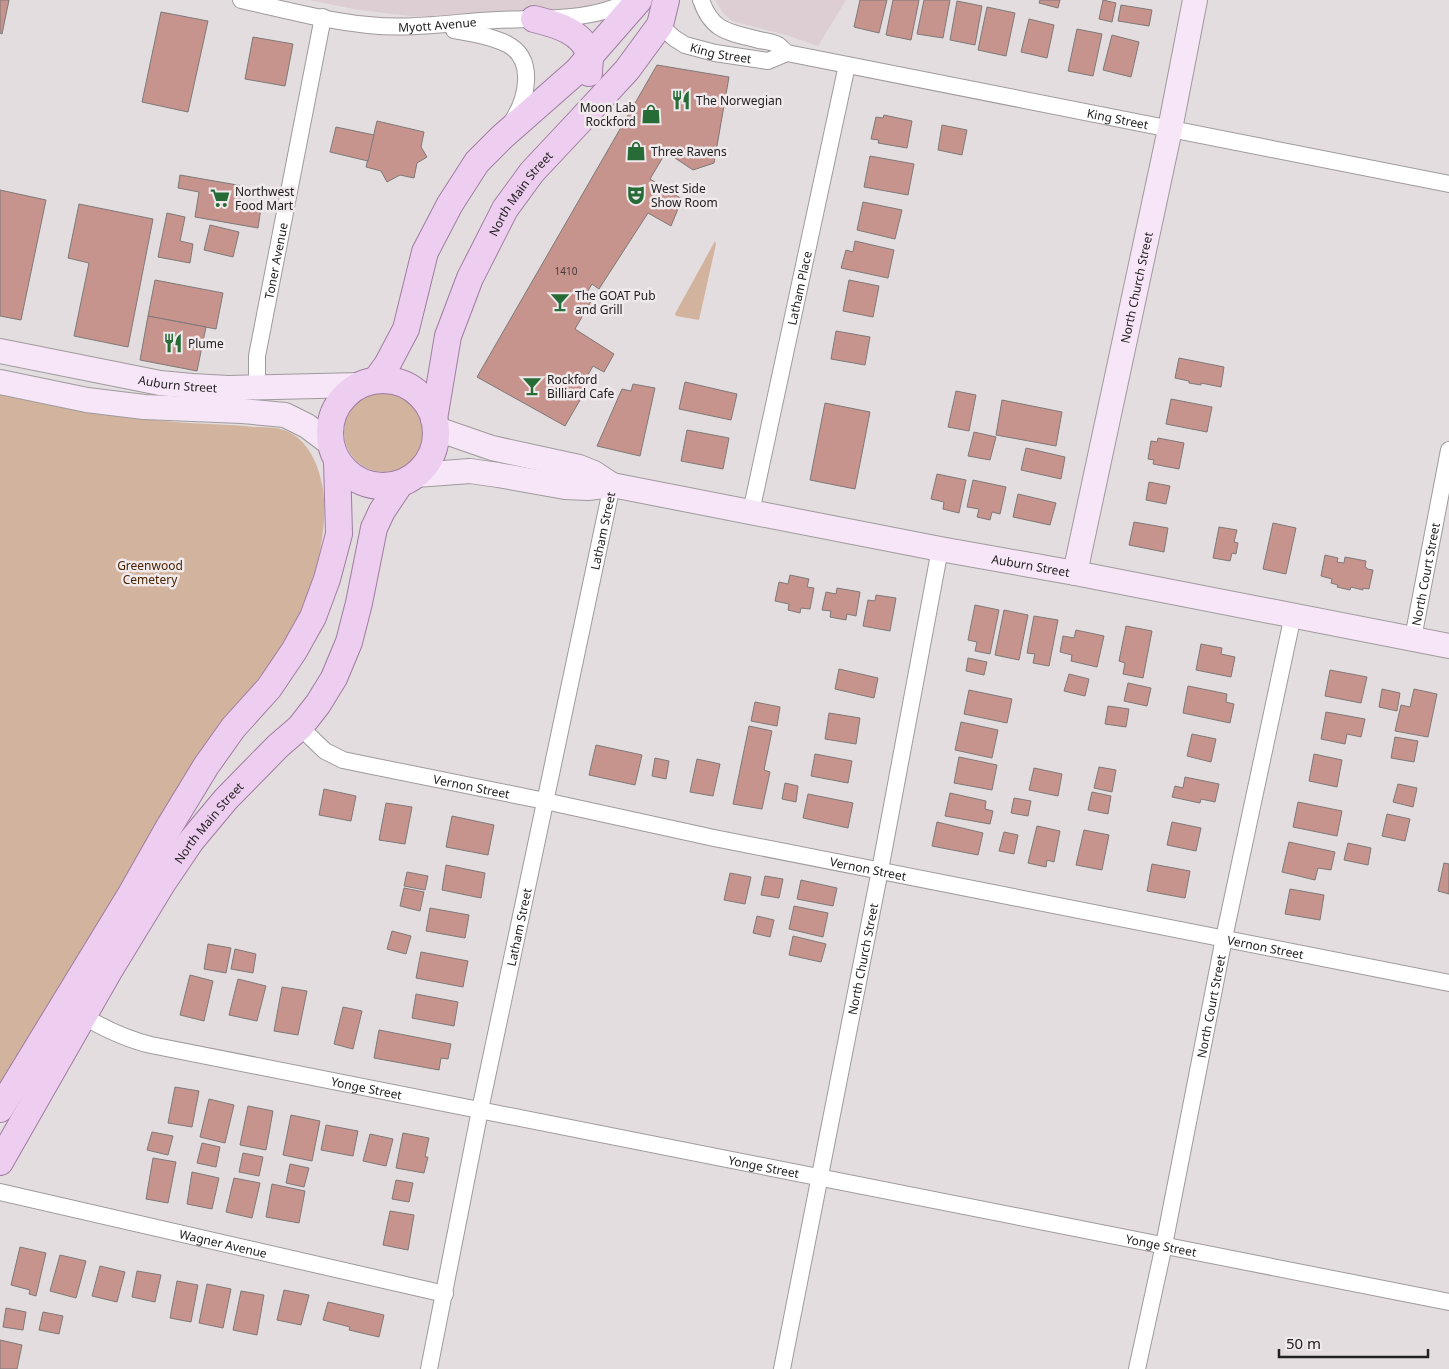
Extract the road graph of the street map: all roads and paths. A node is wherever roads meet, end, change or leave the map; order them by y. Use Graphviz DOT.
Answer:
graph roads {
  1 [pos="241,0"];
  2 [pos="632,0"];
  3 [pos="639,0"];
  4 [pos="666,0"];
  5 [pos="701,0"];
  6 [pos="1195,0"];
  7 [pos="323,17"];
  8 [pos="534,19"];
  9 [pos="660,25"];
  10 [pos="432,26"];
  11 [pos="787,53"];
  12 [pos="590,57"];
  13 [pos="847,65"];
  14 [pos="1170,129"];
  15 [pos="502,137"];
  16 [pos="532,172"];
  17 [pos="1449,184"];
  18 [pos="0,350"];
  19 [pos="0,382"];
  20 [pos="368,382"];
  21 [pos="257,387"];
  22 [pos="435,424"];
  23 [pos="1449,450"];
  24 [pos="334,452"];
  25 [pos="408,479"];
  26 [pos="612,485"];
  27 [pos="751,512"];
  28 [pos="940,549"];
  29 [pos="1075,573"];
  30 [pos="1293,615"];
  31 [pos="1413,638"];
  32 [pos="1449,646"];
  33 [pos="300,727"];
  34 [pos="545,801"];
  35 [pos="880,870"];
  36 [pos="1224,938"];
  37 [pos="1449,982"];
  38 [pos="83,1016"];
  39 [pos="0,1109"];
  40 [pos="480,1110"];
  41 [pos="0,1162"];
  42 [pos="819,1177"];
  43 [pos="0,1192"];
  44 [pos="1164,1245"];
  45 [pos="445,1294"];
  46 [pos="1449,1302"];
  47 [pos="429,1369"];
  48 [pos="782,1369"];
  49 [pos="1137,1369"];
  1 -- 7 [label="street, Myott Avenue"];
  2 -- 8 [label="street, Myott Avenue"];
  3 -- 12 [label="main road"];
  4 -- 9 [label="main road, North Main Street"];
  5 -- 11 [label="street, King Street"];
  6 -- 14 [label="main road, North Church Street"];
  7 -- 10 [label="street, Myott Avenue"];
  7 -- 21 [label="street, Toner Avenue"];
  8 -- 10 [label="street, Myott Avenue"];
  8 -- 12 [label="main road"];
  9 -- 11 [label="street, King Street"];
  9 -- 16 [label="main road, North Main Street"];
  10 -- 15 [label="street"];
  11 -- 13 [label="street, King Street"];
  12 -- 15 [label="main road"];
  12 -- 16 [label="main road"];
  13 -- 14 [label="street, King Street"];
  13 -- 27 [label="street, Latham Place"];
  14 -- 17 [label="street, King Street"];
  14 -- 29 [label="main road, North Church Street"];
  15 -- 20 [label="main road"];
  16 -- 22 [label="main road, North Main Street"];
  18 -- 21 [label="main road, Auburn Street"];
  19 -- 24 [label="main road, Auburn Street"];
  20 -- 21 [label="main road, Auburn Street"];
  20 -- 22 [label="main road"];
  20 -- 24 [label="main road"];
  22 -- 25 [label="main road"];
  22 -- 26 [label="main road, Auburn Street"];
  23 -- 31 [label="street, North Court Street"];
  24 -- 25 [label="main road"];
  24 -- 39 [label="main road, North Main Street"];
  25 -- 26 [label="main road, Auburn Street"];
  25 -- 33 [label="main road, North Main Street"];
  26 -- 27 [label="main road, Auburn Street"];
  26 -- 34 [label="street, Latham Street"];
  27 -- 28 [label="main road, Auburn Street"];
  28 -- 29 [label="main road, Auburn Street"];
  28 -- 35 [label="street, North Church Street"];
  29 -- 30 [label="main road, Auburn Street"];
  30 -- 31 [label="main road, Auburn Street"];
  30 -- 36 [label="street, North Court Street"];
  31 -- 32 [label="main road, Auburn Street"];
  33 -- 34 [label="street, Vernon Street"];
  33 -- 38 [label="main road, North Main Street"];
  34 -- 35 [label="street, Vernon Street"];
  34 -- 40 [label="street, Latham Street"];
  35 -- 36 [label="street, Vernon Street"];
  35 -- 42 [label="street, North Church Street"];
  36 -- 37 [label="street, Vernon Street"];
  36 -- 44 [label="street, North Court Street"];
  38 -- 40 [label="street, Yonge Street"];
  38 -- 41 [label="main road, North Main Street"];
  40 -- 42 [label="street, Yonge Street"];
  40 -- 45 [label="street, Latham Street"];
  42 -- 44 [label="street, Yonge Street"];
  42 -- 48 [label="street, North Church Street"];
  43 -- 45 [label="street, Wagner Avenue"];
  44 -- 46 [label="street, Yonge Street"];
  44 -- 49 [label="street, North Court Street"];
  45 -- 47 [label="street, Latham Street"];
}
